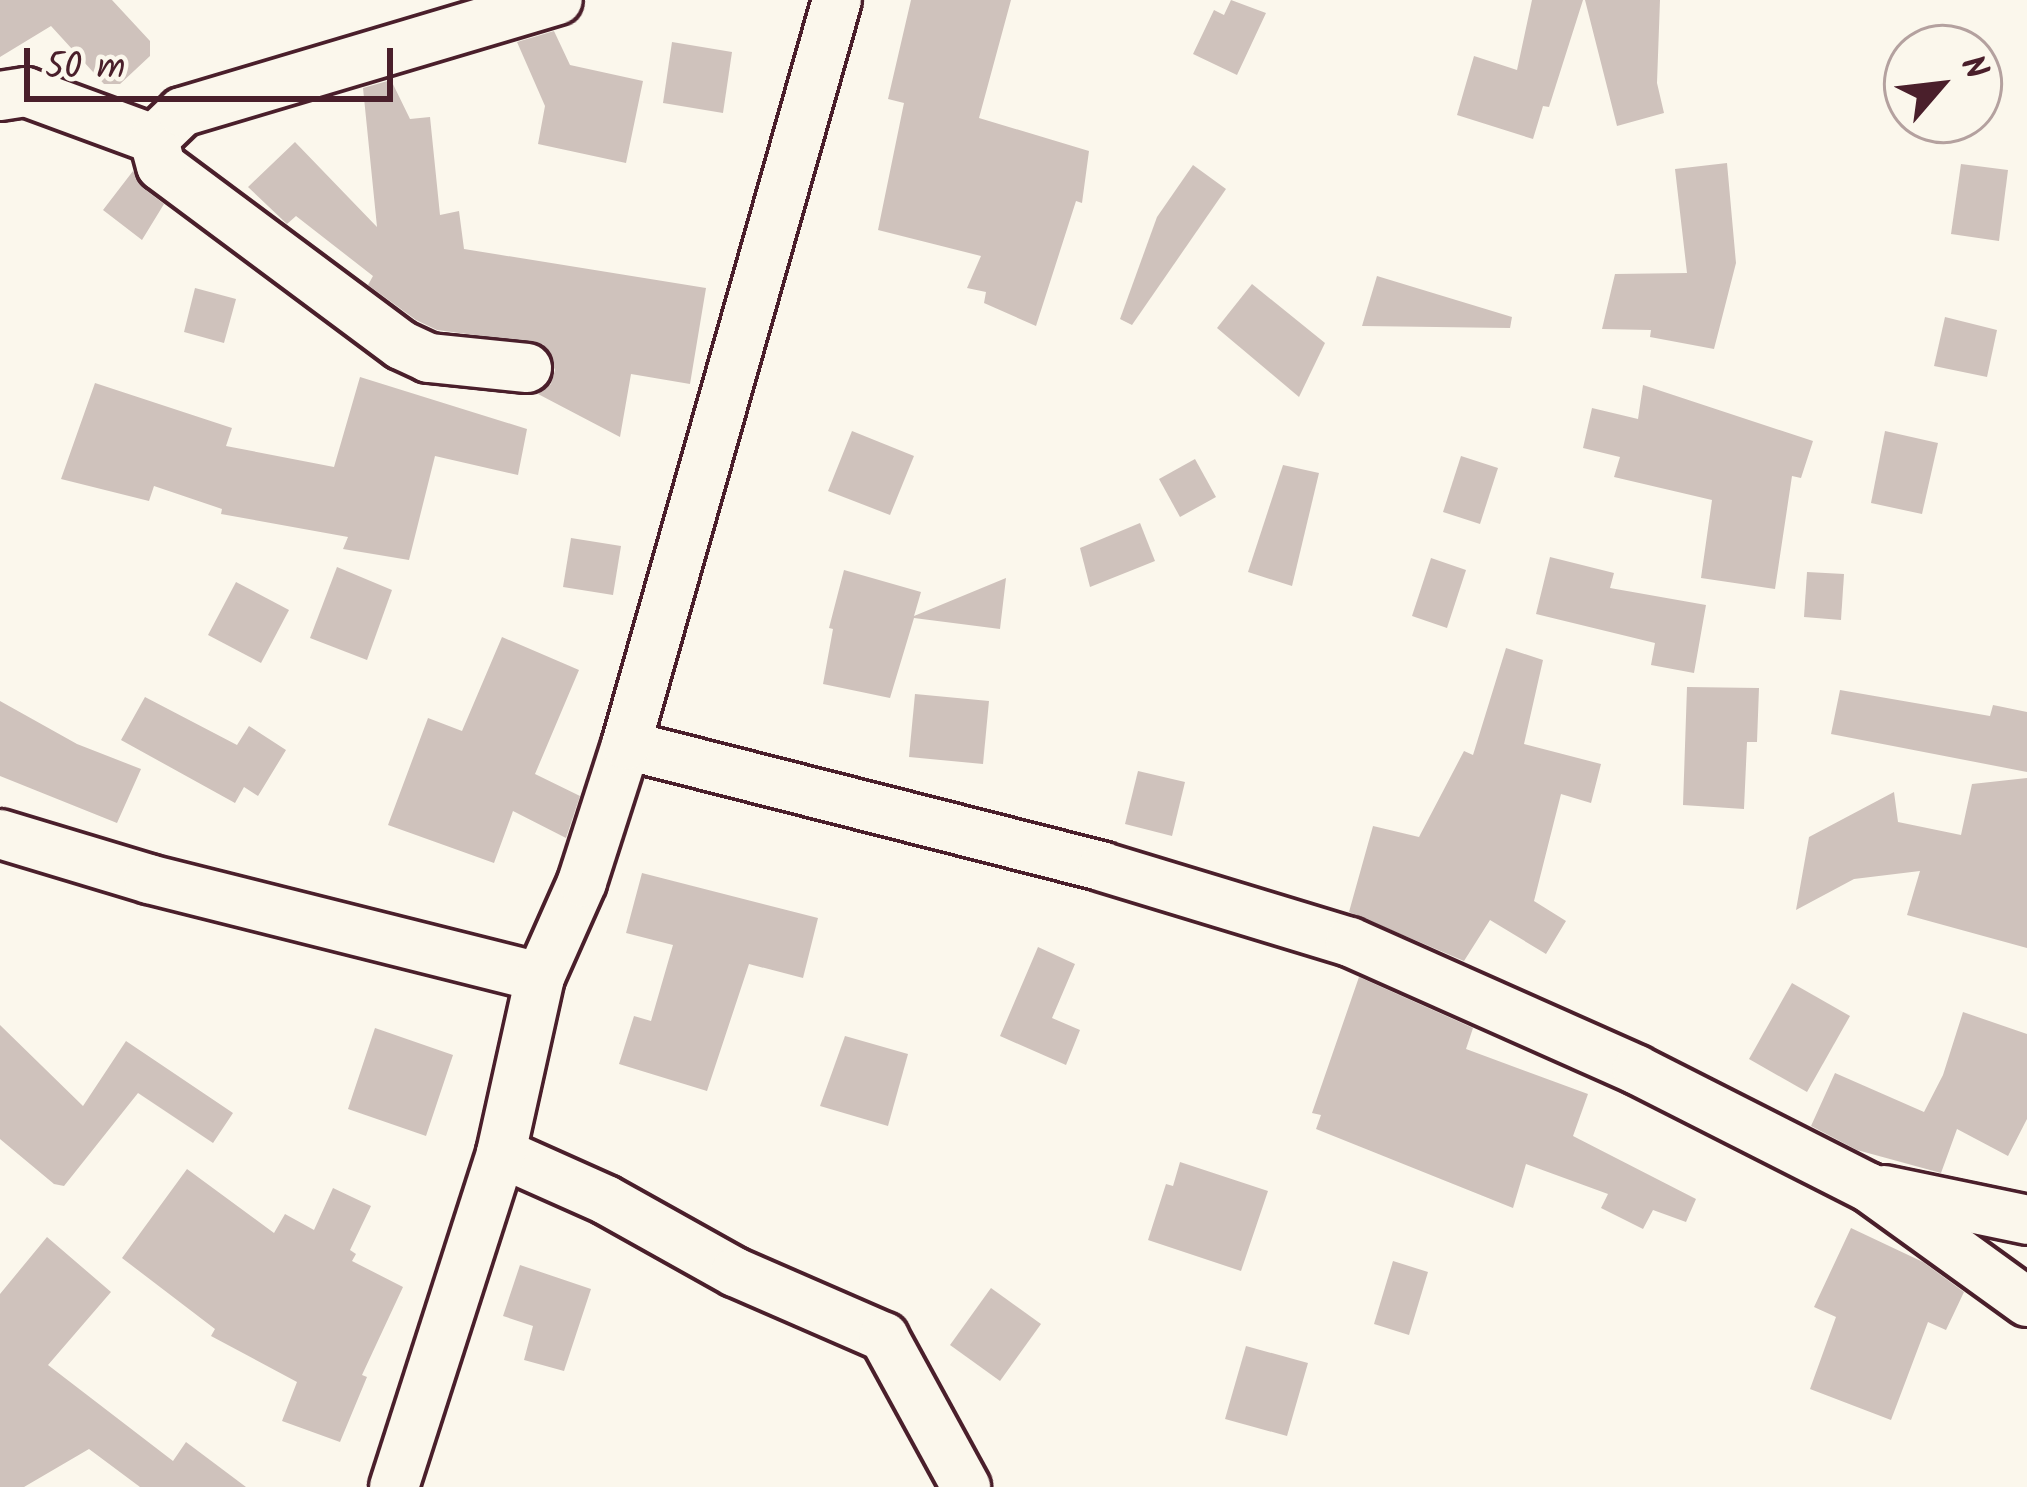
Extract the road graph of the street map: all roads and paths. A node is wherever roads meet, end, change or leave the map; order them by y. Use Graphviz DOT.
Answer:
graph roads {
  1 [pos="558,0"];
  2 [pos="837,0"];
  3 [pos="0,96"];
  4 [pos="154,139"];
  5 [pos="527,368"];
  6 [pos="626,745"];
  7 [pos="0,834"];
  8 [pos="540,977"];
  9 [pos="501,1154"];
  10 [pos="1868,1187"];
  11 [pos="2027,1220"];
  12 [pos="2027,1302"];
  13 [pos="394,1487"];
  14 [pos="966,1487"];
  1 -- 4 [label="street"];
  2 -- 6 [label="street"];
  3 -- 4 [label="street"];
  4 -- 5 [label="street"];
  6 -- 8 [label="street"];
  6 -- 10 [label="street"];
  7 -- 8 [label="street"];
  8 -- 9 [label="street"];
  9 -- 13 [label="street"];
  9 -- 14 [label="street"];
  10 -- 11 [label="street"];
  10 -- 12 [label="street"];
}
